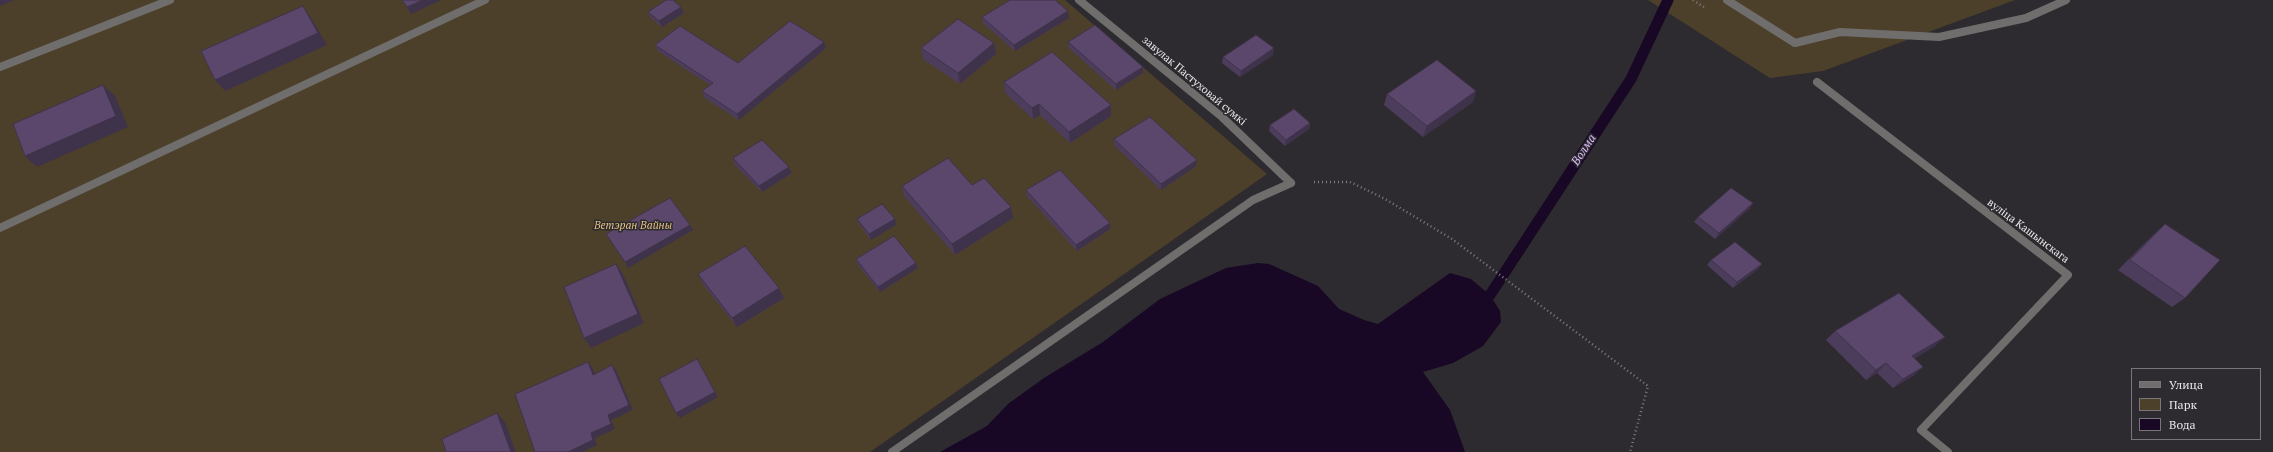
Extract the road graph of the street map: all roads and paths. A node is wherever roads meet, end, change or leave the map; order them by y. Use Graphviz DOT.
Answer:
graph roads {
  1 [pos="170,0"];
  2 [pos="485,0"];
  3 [pos="1079,0"];
  4 [pos="1727,0"];
  5 [pos="2066,0"];
  6 [pos="0,67"];
  7 [pos="1817,82"];
  8 [pos="1291,183"];
  9 [pos="0,228"];
  10 [pos="892,452"];
  11 [pos="1630,452"];
  12 [pos="1948,452"];
  1 -- 6 [label="street"];
  2 -- 9 [label="street"];
  3 -- 8 [label="street, завулак Пастуховай сумкі"];
  4 -- 5 [label="street"];
  7 -- 12 [label="street, вуліца Кашынскага"];
  8 -- 10 [label="street"];
  8 -- 11 [label="path"];
}
